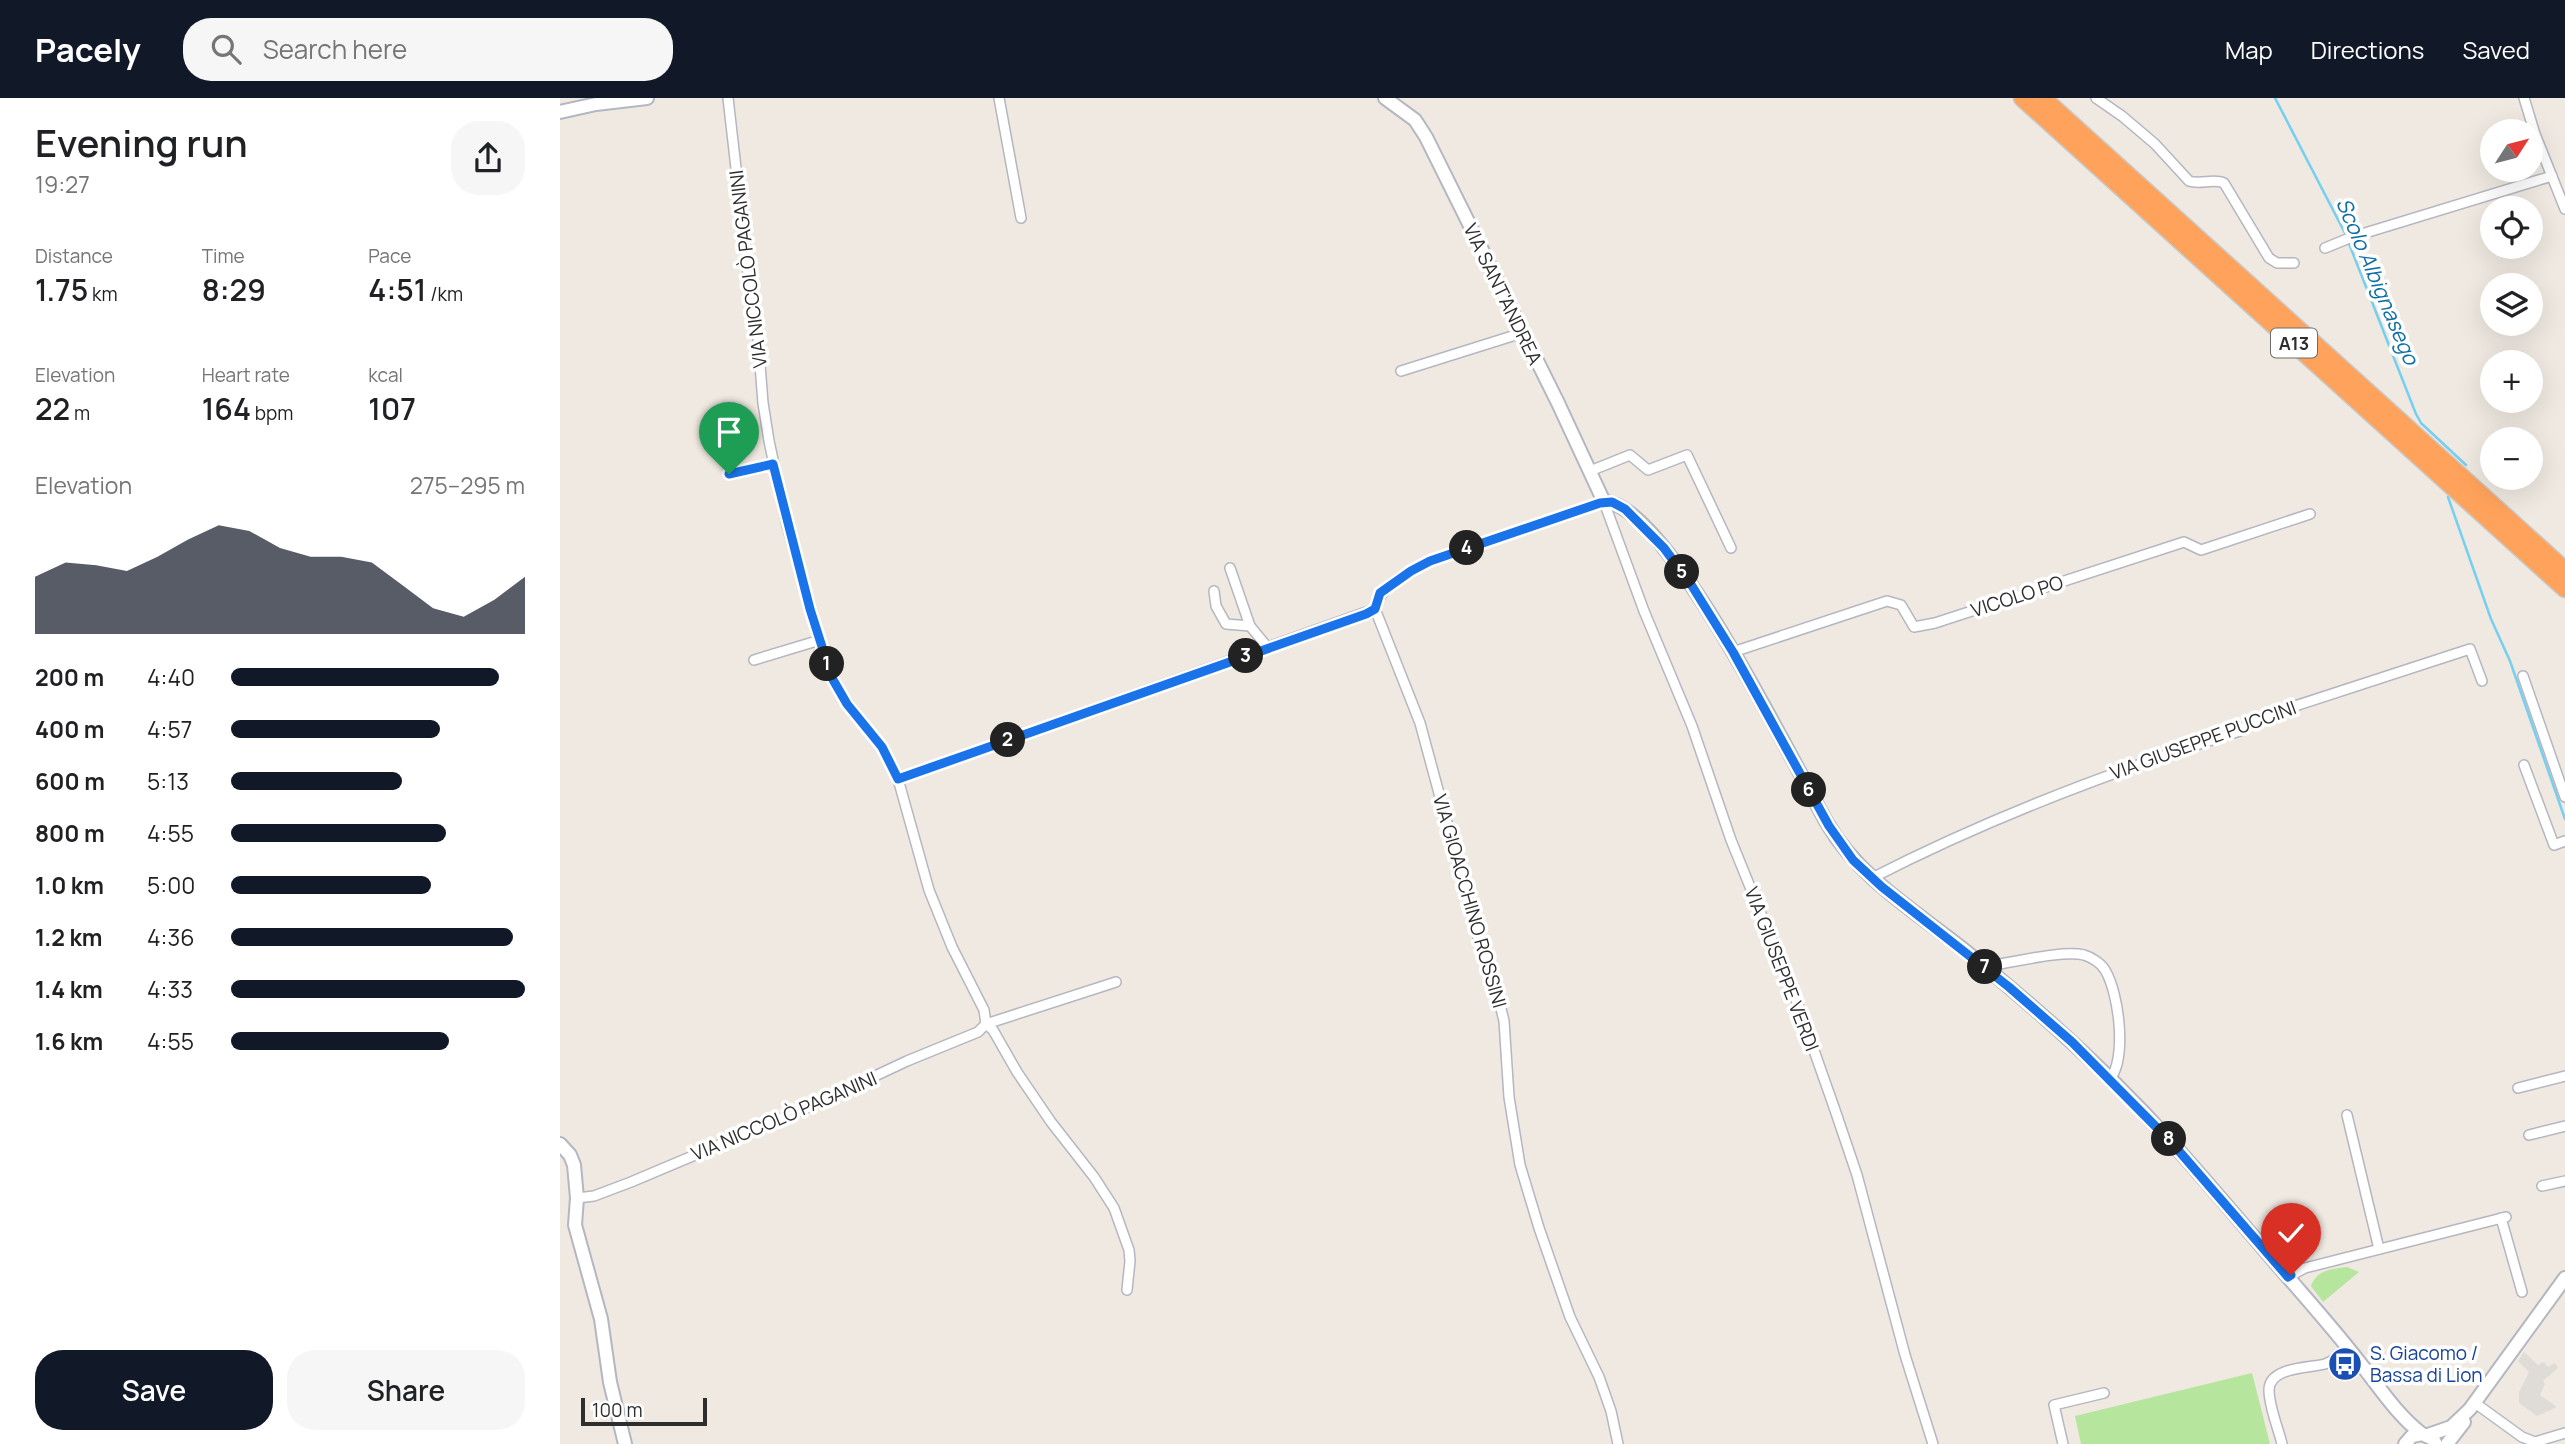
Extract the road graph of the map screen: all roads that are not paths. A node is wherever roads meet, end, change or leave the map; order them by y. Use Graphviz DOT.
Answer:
graph roads {
  1 [pos="647,98"];
  2 [pos="728,98"];
  3 [pos="999,98"];
  4 [pos="1385,98"];
  5 [pos="2022,98"];
  6 [pos="2043,98"];
  7 [pos="2096,98"];
  8 [pos="2524,98"];
  9 [pos="560,112"];
  10 [pos="2552,176"];
  11 [pos="2565,209"];
  12 [pos="1021,218"];
  13 [pos="2325,248"];
  14 [pos="2294,262"];
  15 [pos="1522,332"];
  16 [pos="1401,371"];
  17 [pos="773,464"];
  18 [pos="1590,471"];
  19 [pos="729,474"];
  20 [pos="1604,502"];
  21 [pos="2310,514"];
  22 [pos="1731,548"];
  23 [pos="1230,568"];
  24 [pos="2565,570"];
  25 [pos="2565,589"];
  26 [pos="1214,592"];
  27 [pos="1375,609"];
  28 [pos="1250,626"];
  29 [pos="820,640"];
  30 [pos="1269,649"];
  31 [pos="1733,652"];
  32 [pos="754,660"];
  33 [pos="2523,676"];
  34 [pos="2482,681"];
  35 [pos="2524,765"];
  36 [pos="898,779"];
  37 [pos="2565,797"];
  38 [pos="2565,841"];
  39 [pos="1872,878"];
  40 [pos="1987,969"];
  41 [pos="1116,982"];
  42 [pos="986,1024"];
  43 [pos="2565,1076"];
  44 [pos="2110,1079"];
  45 [pos="2518,1088"];
  46 [pos="2347,1115"];
  47 [pos="2565,1126"];
  48 [pos="2529,1135"];
  49 [pos="560,1144"];
  50 [pos="2565,1181"];
  51 [pos="2542,1186"];
  52 [pos="577,1198"];
  53 [pos="2379,1249"];
  54 [pos="2288,1277"];
  55 [pos="2565,1278"];
  56 [pos="1127,1290"];
  57 [pos="2522,1292"];
  58 [pos="2348,1349"];
  59 [pos="2104,1393"];
  60 [pos="2473,1406"];
  61 [pos="2396,1410"];
  62 [pos="2565,1433"];
  63 [pos="2428,1438"];
  64 [pos="625,1444"];
  65 [pos="1618,1444"];
  66 [pos="1933,1444"];
  67 [pos="2063,1444"];
  68 [pos="2282,1444"];
  69 [pos="2405,1444"];
  70 [pos="2448,1444"];
  1 -- 9 [label="street"];
  2 -- 17 [label="street, VIA NICCOLÒ PAGANINI"];
  3 -- 12 [label="street"];
  4 -- 15 [label="street, VIA SANT'ANDREA"];
  5 -- 25 [label="highway, A13"];
  6 -- 24 [label="highway, A13"];
  7 -- 14 [label="street"];
  8 -- 10 [label="street"];
  10 -- 11 [label="street"];
  10 -- 13 [label="street"];
  15 -- 16 [label="street"];
  15 -- 18 [label="street, VIA SANT'ANDREA"];
  17 -- 19 [label="street"];
  17 -- 29 [label="street, VIA NICCOLÒ PAGANINI"];
  18 -- 20 [label="street, VIA SANT'ANDREA"];
  18 -- 22 [label="street"];
  20 -- 27 [label="street"];
  20 -- 31 [label="street"];
  20 -- 66 [label="street, VIA GIUSEPPE VERDI"];
  21 -- 31 [label="street, VICOLO PO"];
  23 -- 28 [label="street"];
  26 -- 28 [label="street"];
  27 -- 30 [label="street"];
  27 -- 65 [label="street, VIA GIOACCHINO ROSSINI"];
  28 -- 30 [label="street"];
  29 -- 32 [label="street"];
  29 -- 36 [label="street, VIA NICCOLÒ PAGANINI"];
  30 -- 36 [label="street"];
  31 -- 39 [label="street"];
  33 -- 37 [label="street"];
  34 -- 39 [label="street, VIA GIUSEPPE PUCCINI"];
  35 -- 38 [label="street"];
  36 -- 42 [label="street, VIA NICCOLÒ PAGANINI"];
  39 -- 40 [label="street"];
  40 -- 44 [label="street"];
  40 -- 44 [label="street"];
  41 -- 42 [label="street, VIA NICCOLÒ PAGANINI"];
  42 -- 52 [label="street, VIA NICCOLÒ PAGANINI"];
  42 -- 56 [label="street, VIA NICCOLÒ PAGANINI"];
  43 -- 45 [label="street"];
  44 -- 54 [label="street"];
  46 -- 53 [label="street"];
  47 -- 48 [label="street"];
  49 -- 52 [label="street"];
  50 -- 51 [label="street"];
  52 -- 64 [label="street"];
  53 -- 54 [label="street"];
  53 -- 57 [label="street"];
  54 -- 58 [label="street"];
  55 -- 60 [label="street"];
  58 -- 61 [label="street"];
  58 -- 68 [label="street"];
  59 -- 67 [label="street"];
  60 -- 62 [label="street"];
  60 -- 63 [label="street"];
  60 -- 70 [label="street"];
  61 -- 63 [label="street"];
  61 -- 69 [label="street"];
  63 -- 69 [label="street"];
}
